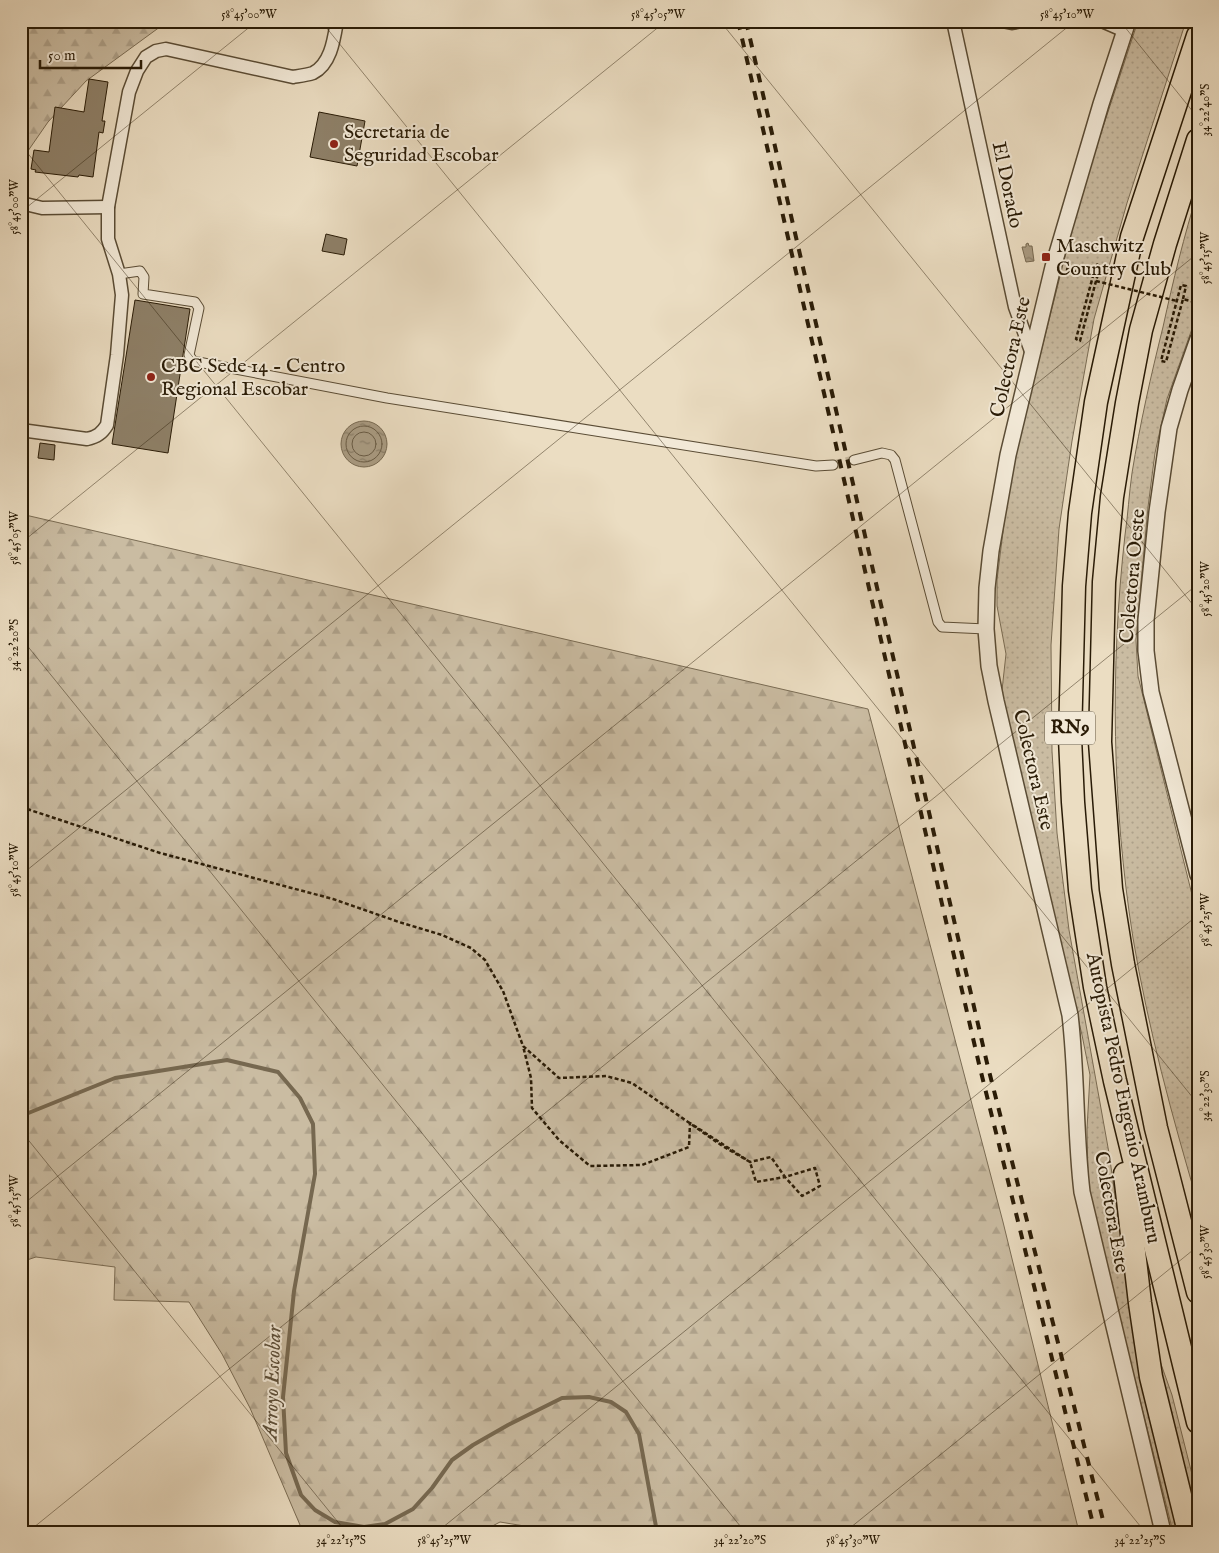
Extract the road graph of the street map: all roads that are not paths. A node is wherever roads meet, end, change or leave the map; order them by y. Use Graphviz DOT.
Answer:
graph roads {
  1 [pos="337,21"];
  2 [pos="953,21"];
  3 [pos="1002,21"];
  4 [pos="1022,21"];
  5 [pos="1102,21"];
  6 [pos="1127,26"];
  7 [pos="1198,36"];
  8 [pos="1198,140"];
  9 [pos="21,203"];
  10 [pos="108,208"];
  11 [pos="119,274"];
  12 [pos="1198,339"];
  13 [pos="1032,354"];
  14 [pos="21,430"];
  15 [pos="854,460"];
  16 [pos="832,465"];
  17 [pos="986,629"];
  18 [pos="1198,875"];
  19 [pos="1114,1081"];
  20 [pos="1156,1128"];
  21 [pos="1198,1236"];
  22 [pos="1198,1292"];
  23 [pos="1198,1422"];
  24 [pos="1163,1532"];
  25 [pos="1189,1532"];
  1 -- 10 [label="street"];
  2 -- 13 [label="street, El Dorado"];
  3 -- 4 [label="street"];
  5 -- 6 [label="street"];
  6 -- 13 [label="street, Colectora Este"];
  7 -- 19 [label="highway, Autopista Pedro Eugenio Aramburu / RN9"];
  8 -- 20 [label="highway, Autopista Pedro Eugenio Aramburu / RN9"];
  9 -- 10 [label="street"];
  10 -- 11 [label="street"];
  11 -- 14 [label="street"];
  11 -- 16 [label="street"];
  12 -- 18 [label="street, Colectora Oeste"];
  13 -- 17 [label="street, Colectora Este"];
  15 -- 17 [label="street"];
  17 -- 24 [label="street, Colectora Este"];
  19 -- 23 [label="highway, Autopista Pedro Eugenio Aramburu / RN9"];
  19 -- 25 [label="highway"];
  20 -- 21 [label="highway"];
  20 -- 22 [label="highway, Autopista Pedro Eugenio Aramburu / RN9"];
}
